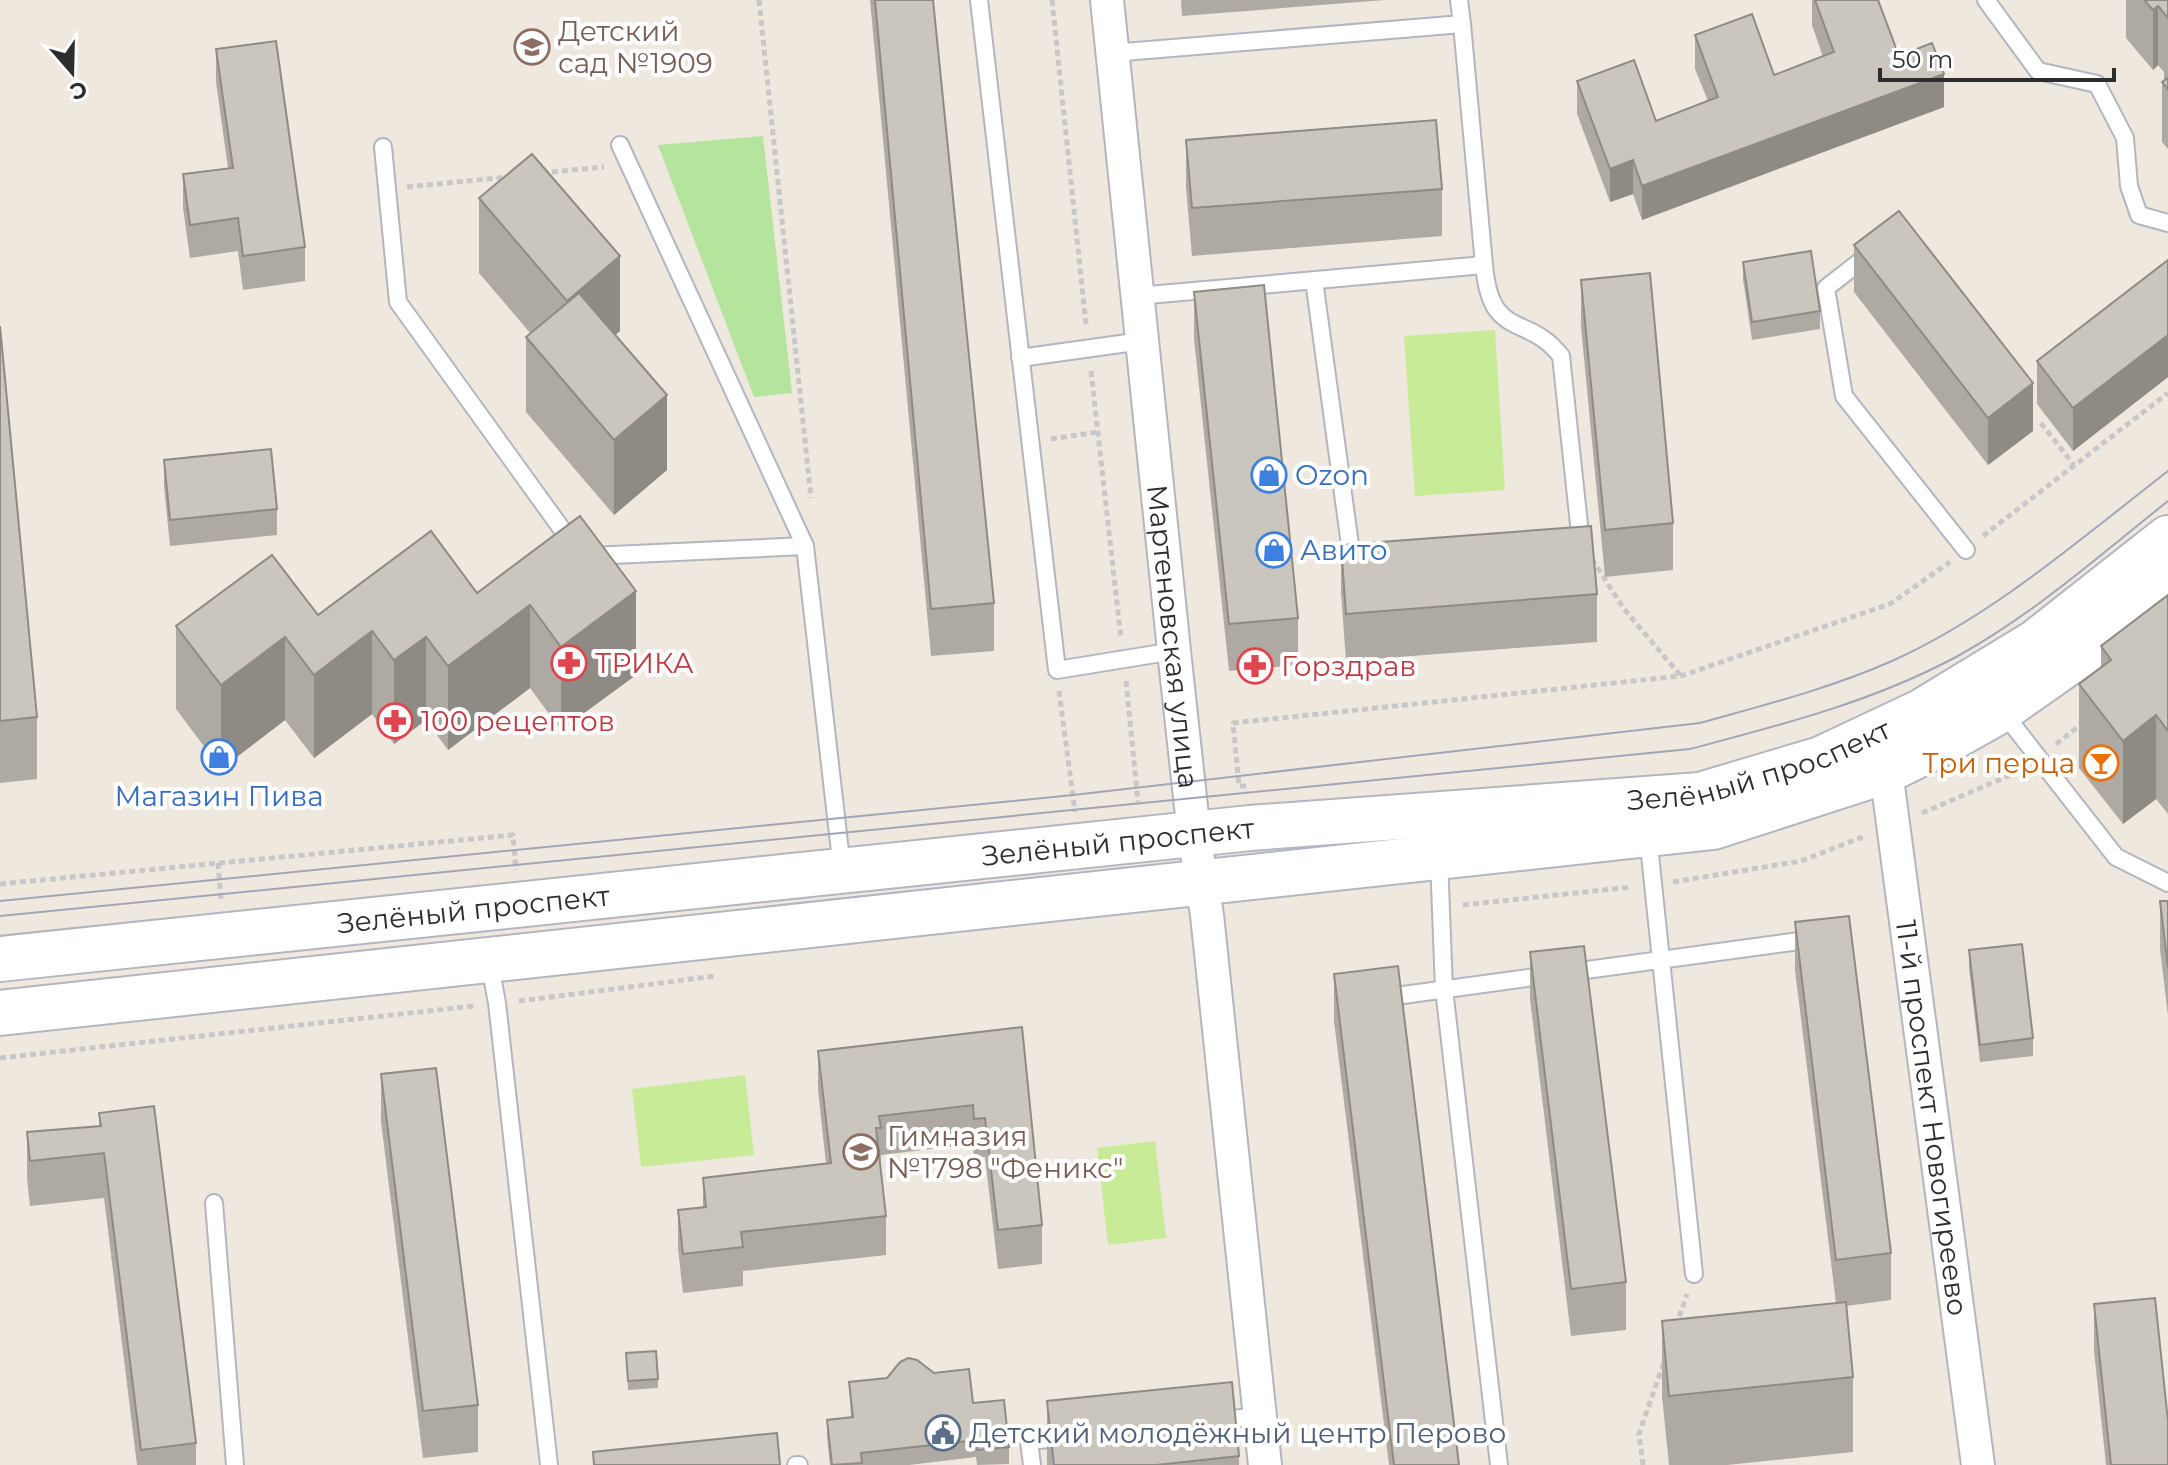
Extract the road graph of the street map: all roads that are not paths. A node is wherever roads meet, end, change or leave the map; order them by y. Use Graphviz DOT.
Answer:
graph roads {
  1 [pos="979,0"];
  2 [pos="1107,0"];
  3 [pos="1459,0"];
  4 [pos="1986,0"];
  5 [pos="1462,24"];
  6 [pos="1112,53"];
  7 [pos="620,145"];
  8 [pos="383,147"];
  9 [pos="2168,223"];
  10 [pos="1884,243"];
  11 [pos="1484,265"];
  12 [pos="1314,280"];
  13 [pos="1137,296"];
  14 [pos="1142,341"];
  15 [pos="1020,358"];
  16 [pos="2168,538"];
  17 [pos="1566,544"];
  18 [pos="805,546"];
  19 [pos="1966,550"];
  20 [pos="1369,566"];
  21 [pos="2168,585"];
  22 [pos="1174,651"];
  23 [pos="2001,710"];
  24 [pos="1886,771"];
  25 [pos="1194,834"];
  26 [pos="1648,834"];
  27 [pos="1439,857"];
  28 [pos="842,870"];
  29 [pos="1202,883"];
  30 [pos="2168,883"];
  31 [pos="1824,938"];
  32 [pos="0,959"];
  33 [pos="488,959"];
  34 [pos="1661,959"];
  35 [pos="1444,989"];
  36 [pos="1369,999"];
  37 [pos="0,1013"];
  38 [pos="214,1203"];
  39 [pos="1694,1274"];
  40 [pos="1260,1416"];
  41 [pos="1203,1422"];
  42 [pos="1077,1436"];
  43 [pos="235,1465"];
  44 [pos="549,1465"];
  45 [pos="1032,1465"];
  46 [pos="1265,1465"];
  47 [pos="1499,1465"];
  48 [pos="1978,1465"];
  1 -- 15 [label="lane"];
  2 -- 6 [label="street, Мартеновская улица"];
  3 -- 5 [label="lane"];
  4 -- 9 [label="lane"];
  5 -- 6 [label="lane"];
  5 -- 11 [label="lane"];
  6 -- 13 [label="street, Мартеновская улица"];
  7 -- 18 [label="lane"];
  8 -- 18 [label="lane"];
  10 -- 19 [label="lane"];
  11 -- 12 [label="lane"];
  11 -- 17 [label="lane"];
  12 -- 13 [label="lane"];
  12 -- 20 [label="lane"];
  13 -- 14 [label="street, Мартеновская улица"];
  14 -- 15 [label="lane"];
  14 -- 22 [label="street, Мартеновская улица"];
  15 -- 22 [label="lane"];
  16 -- 25 [label="main road, Зелёный проспект"];
  18 -- 28 [label="lane"];
  21 -- 23 [label="main road, Зелёный проспект"];
  22 -- 25 [label="street, Мартеновская улица"];
  23 -- 24 [label="main road, Зелёный проспект"];
  23 -- 30 [label="lane"];
  24 -- 26 [label="main road, Зелёный проспект"];
  24 -- 48 [label="street, 11-й проспект Новогиреево"];
  25 -- 28 [label="main road, Зелёный проспект"];
  25 -- 29 [label="street, Мартеновская улица"];
  26 -- 27 [label="main road, Зелёный проспект"];
  26 -- 34 [label="lane"];
  27 -- 29 [label="main road, Зелёный проспект"];
  27 -- 35 [label="lane"];
  28 -- 32 [label="main road, Зелёный проспект"];
  29 -- 33 [label="main road, Зелёный проспект"];
  29 -- 40 [label="street, Мартеновская улица"];
  31 -- 34 [label="lane"];
  33 -- 37 [label="main road, Зелёный проспект"];
  33 -- 44 [label="lane"];
  34 -- 35 [label="lane"];
  34 -- 39 [label="lane"];
  35 -- 36 [label="lane"];
  35 -- 47 [label="lane"];
  38 -- 43 [label="lane"];
  40 -- 41 [label="lane"];
  40 -- 46 [label="street, Мартеновская улица"];
  42 -- 45 [label="lane"];
}
